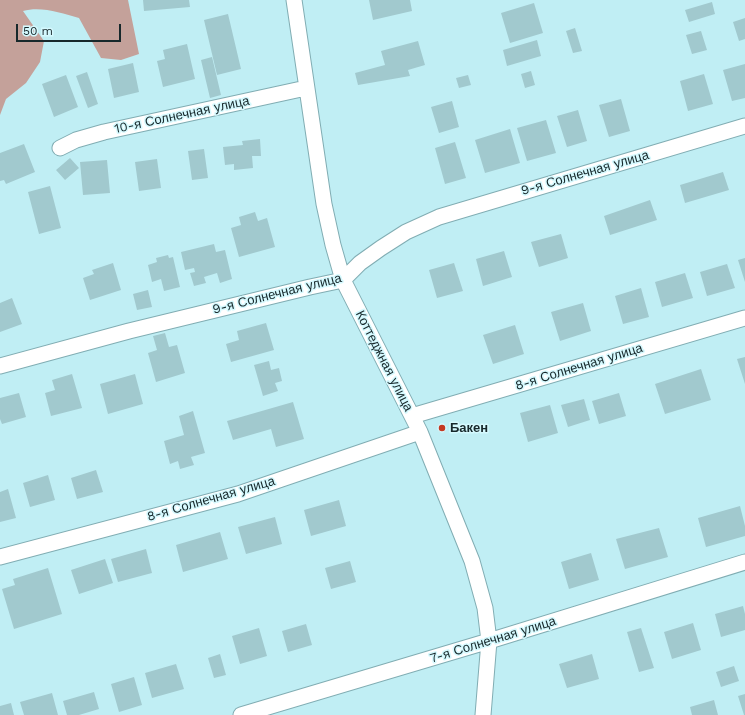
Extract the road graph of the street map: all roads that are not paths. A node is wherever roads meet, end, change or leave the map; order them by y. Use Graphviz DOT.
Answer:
graph roads {
  1 [pos="294,0"];
  2 [pos="306,88"];
  3 [pos="745,126"];
  4 [pos="60,148"];
  5 [pos="343,280"];
  6 [pos="745,318"];
  7 [pos="0,366"];
  8 [pos="412,416"];
  9 [pos="420,432"];
  10 [pos="0,557"];
  11 [pos="745,562"];
  12 [pos="489,641"];
  13 [pos="241,715"];
  14 [pos="483,715"];
  1 -- 2 [label="street, Коттеджная улица"];
  2 -- 4 [label="street, 10-я Солнечная улица"];
  2 -- 5 [label="street, Коттеджная улица"];
  3 -- 5 [label="street, 9-я Солнечная улица"];
  5 -- 7 [label="street, 9-я Солнечная улица"];
  5 -- 8 [label="street, Коттеджная улица"];
  6 -- 8 [label="street, 8-я Солнечная улица"];
  8 -- 9 [label="street, Коттеджная улица"];
  9 -- 10 [label="street, 8-я Солнечная улица"];
  9 -- 12 [label="street, Коттеджная улица"];
  11 -- 12 [label="street, 7-я Солнечная улица"];
  12 -- 13 [label="street, 7-я Солнечная улица"];
  12 -- 14 [label="street, Коттеджная улица"];
}
